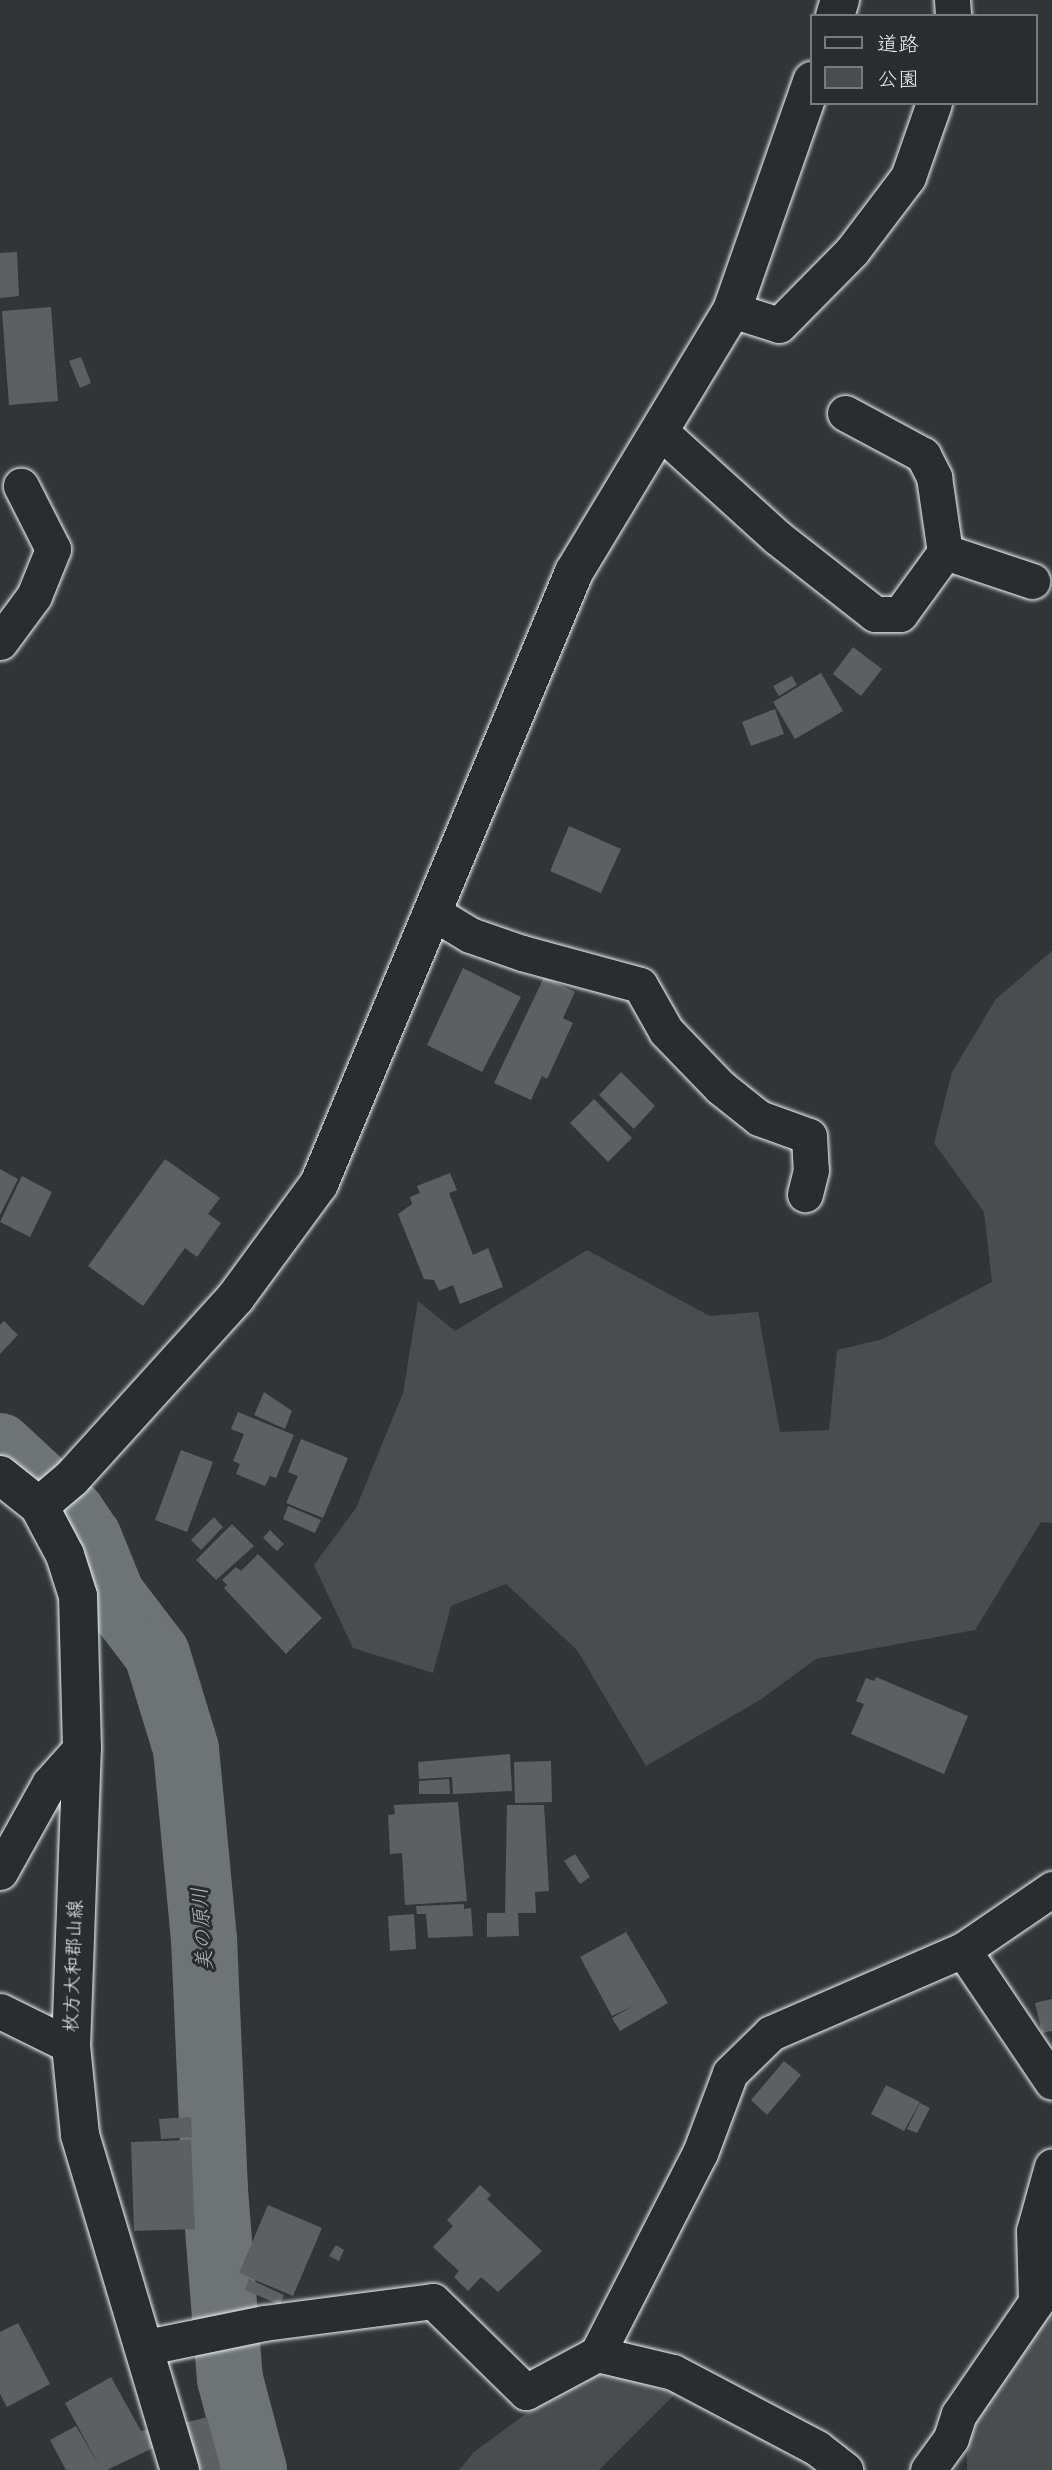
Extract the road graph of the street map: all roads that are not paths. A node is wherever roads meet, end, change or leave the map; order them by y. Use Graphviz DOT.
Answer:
graph roads {
  1 [pos="810,86"];
  2 [pos="933,105"];
  3 [pos="732,310"];
  4 [pos="845,413"];
  5 [pos="662,433"];
  6 [pos="21,486"];
  7 [pos="945,552"];
  8 [pos="1032,581"];
  9 [pos="0,642"];
  10 [pos="432,912"];
  11 [pos="805,1194"];
  12 [pos="0,1475"];
  13 [pos="39,1506"];
  14 [pos="82,1747"];
  15 [pos="0,1872"];
  16 [pos="1052,1889"];
  17 [pos="963,1950"];
  18 [pos="0,2011"];
  19 [pos="71,2046"];
  20 [pos="1052,2082"];
  21 [pos="1052,2165"];
  22 [pos="147,2347"];
  23 [pos="597,2354"];
  24 [pos="180,2470"];
  25 [pos="845,2470"];
  26 [pos="928,2470"];
  1 -- 3 [label="street"];
  2 -- 3 [label="street"];
  3 -- 5 [label="street"];
  4 -- 7 [label="street"];
  5 -- 7 [label="street"];
  5 -- 10 [label="street"];
  6 -- 9 [label="street"];
  7 -- 8 [label="street"];
  10 -- 11 [label="street"];
  10 -- 13 [label="street"];
  12 -- 13 [label="street, 枚方大和郡山線"];
  13 -- 14 [label="street, 枚方大和郡山線"];
  14 -- 15 [label="street"];
  14 -- 19 [label="street, 枚方大和郡山線"];
  16 -- 17 [label="street"];
  17 -- 20 [label="street"];
  17 -- 23 [label="street"];
  18 -- 19 [label="street"];
  19 -- 22 [label="street, 枚方大和郡山線"];
  21 -- 26 [label="street"];
  22 -- 23 [label="street"];
  22 -- 24 [label="street, 枚方大和郡山線"];
  23 -- 25 [label="street"];
}
